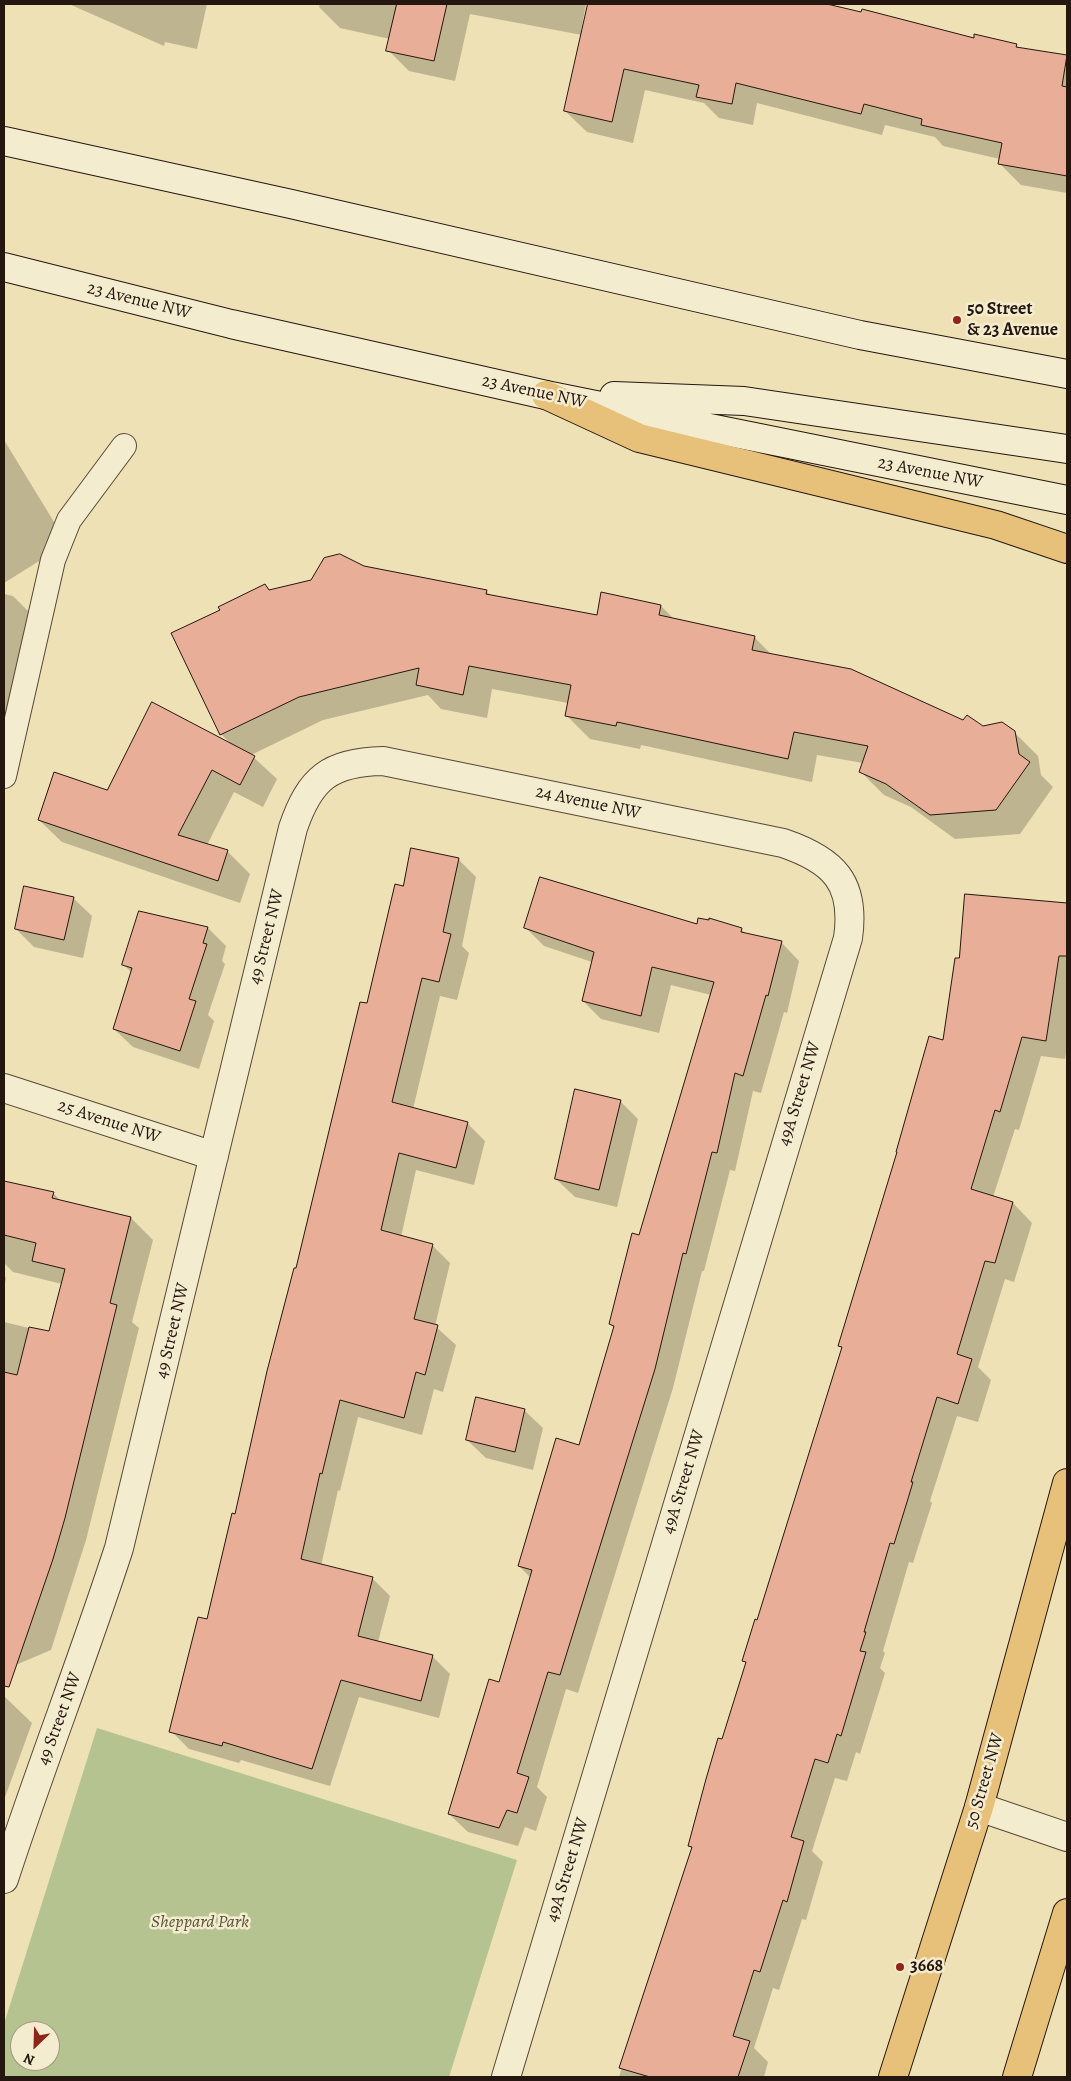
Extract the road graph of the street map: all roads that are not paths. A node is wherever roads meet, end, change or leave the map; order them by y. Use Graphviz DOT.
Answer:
graph roads {
  1 [pos="4,141"];
  2 [pos="4,267"];
  3 [pos="1067,374"];
  4 [pos="540,394"];
  5 [pos="124,446"];
  6 [pos="1067,449"];
  7 [pos="1067,500"];
  8 [pos="1067,549"];
  9 [pos="4,776"];
  10 [pos="322,779"];
  11 [pos="842,885"];
  12 [pos="4,1088"];
  13 [pos="214,1156"];
  14 [pos="1067,1483"];
  15 [pos="978,1807"];
  16 [pos="1067,1837"];
  17 [pos="4,1879"];
  18 [pos="1067,1913"];
  19 [pos="506,2077"];
  20 [pos="893,2077"];
  21 [pos="1017,2077"];
  1 -- 3 [label="street"];
  2 -- 4 [label="street, 23 Avenue NW"];
  4 -- 6 [label="street"];
  4 -- 7 [label="street, 23 Avenue NW"];
  4 -- 8 [label="main road"];
  5 -- 9 [label="lane"];
  10 -- 11 [label="street, 24 Avenue NW"];
  10 -- 13 [label="street, 49 Street NW"];
  11 -- 19 [label="street, 49A Street NW"];
  12 -- 13 [label="street, 25 Avenue NW"];
  13 -- 17 [label="street, 49 Street NW"];
  14 -- 15 [label="main road, 50 Street NW"];
  15 -- 16 [label="street"];
  15 -- 20 [label="main road, 50 Street NW"];
  18 -- 21 [label="main road"];
}
